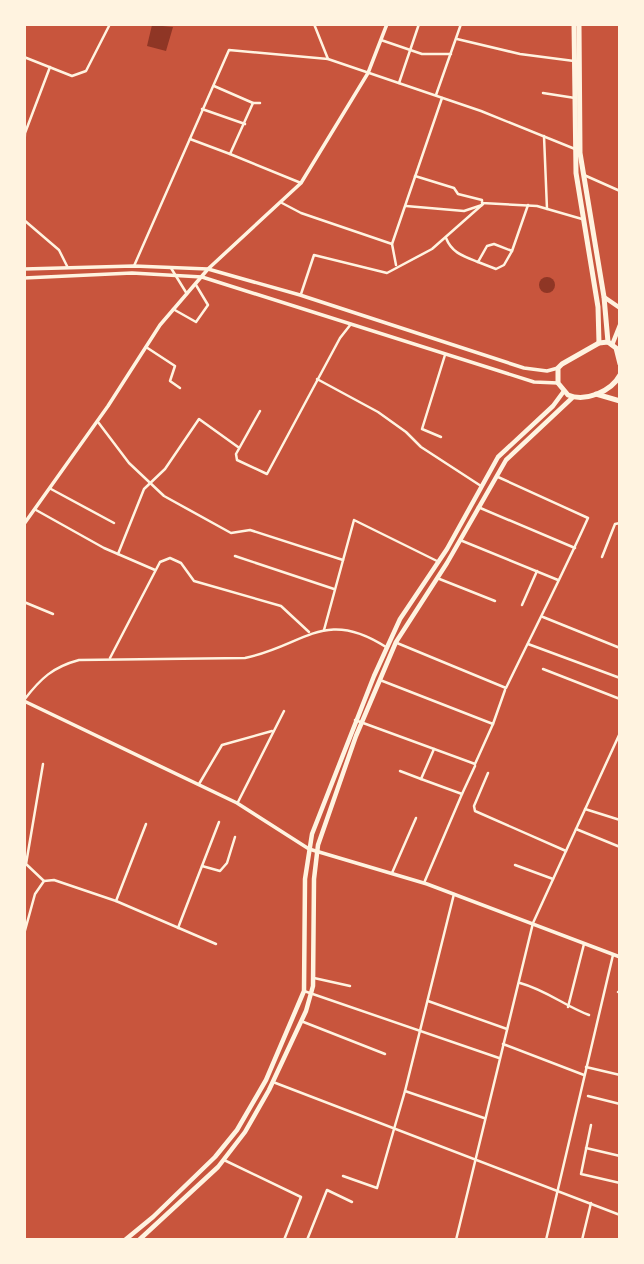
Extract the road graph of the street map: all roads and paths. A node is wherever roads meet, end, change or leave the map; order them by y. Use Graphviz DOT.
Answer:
graph roads {
  1 [pos="110,24"];
  2 [pos="314,24"];
  3 [pos="387,24"];
  4 [pos="419,24"];
  5 [pos="461,24"];
  6 [pos="574,24"];
  7 [pos="579,24"];
  8 [pos="457,39"];
  9 [pos="381,40"];
  10 [pos="409,51"];
  11 [pos="451,54"];
  12 [pos="24,57"];
  13 [pos="328,59"];
  14 [pos="574,61"];
  15 [pos="50,67"];
  16 [pos="368,73"];
  17 [pos="399,83"];
  18 [pos="213,86"];
  19 [pos="543,93"];
  20 [pos="436,95"];
  21 [pos="442,98"];
  22 [pos="575,98"];
  23 [pos="253,103"];
  24 [pos="260,103"];
  25 [pos="202,109"];
  26 [pos="245,124"];
  27 [pos="544,136"];
  28 [pos="190,139"];
  29 [pos="24,151"];
  30 [pos="580,152"];
  31 [pos="230,154"];
  32 [pos="579,173"];
  33 [pos="415,176"];
  34 [pos="301,183"];
  35 [pos="620,191"];
  36 [pos="282,203"];
  37 [pos="483,204"];
  38 [pos="528,205"];
  39 [pos="405,206"];
  40 [pos="547,209"];
  41 [pos="582,219"];
  42 [pos="24,220"];
  43 [pos="446,238"];
  44 [pos="392,244"];
  45 [pos="512,251"];
  46 [pos="478,261"];
  47 [pos="134,265"];
  48 [pos="67,266"];
  49 [pos="170,266"];
  50 [pos="397,266"];
  51 [pos="24,269"];
  52 [pos="208,269"];
  53 [pos="173,273"];
  54 [pos="202,277"];
  55 [pos="24,278"];
  56 [pos="197,285"];
  57 [pos="187,295"];
  58 [pos="300,295"];
  59 [pos="604,297"];
  60 [pos="620,308"];
  61 [pos="173,309"];
  62 [pos="351,324"];
  63 [pos="620,325"];
  64 [pos="619,333"];
  65 [pos="599,343"];
  66 [pos="610,344"];
  67 [pos="146,347"];
  68 [pos="445,355"];
  69 [pos="619,361"];
  70 [pos="558,368"];
  71 [pos="620,375"];
  72 [pos="317,379"];
  73 [pos="558,383"];
  74 [pos="180,388"];
  75 [pos="564,391"];
  76 [pos="596,394"];
  77 [pos="572,398"];
  78 [pos="620,401"];
  79 [pos="260,411"];
  80 [pos="97,421"];
  81 [pos="441,437"];
  82 [pos="238,447"];
  83 [pos="495,475"];
  84 [pos="149,484"];
  85 [pos="481,486"];
  86 [pos="51,489"];
  87 [pos="478,507"];
  88 [pos="36,510"];
  89 [pos="114,523"];
  90 [pos="620,523"];
  91 [pos="24,524"];
  92 [pos="460,540"];
  93 [pos="575,548"];
  94 [pos="118,554"];
  95 [pos="235,556"];
  96 [pos="602,557"];
  97 [pos="343,560"];
  98 [pos="439,562"];
  99 [pos="156,570"];
  100 [pos="537,571"];
  101 [pos="437,578"];
  102 [pos="559,580"];
  103 [pos="334,589"];
  104 [pos="495,601"];
  105 [pos="24,602"];
  106 [pos="522,605"];
  107 [pos="53,614"];
  108 [pos="543,617"];
  109 [pos="324,630"];
  110 [pos="309,632"];
  111 [pos="396,642"];
  112 [pos="528,644"];
  113 [pos="386,647"];
  114 [pos="620,648"];
  115 [pos="110,658"];
  116 [pos="543,669"];
  117 [pos="620,678"];
  118 [pos="380,680"];
  119 [pos="505,690"];
  120 [pos="620,699"];
  121 [pos="24,701"];
  122 [pos="284,711"];
  123 [pos="355,720"];
  124 [pos="362,723"];
  125 [pos="493,724"];
  126 [pos="272,731"];
  127 [pos="620,733"];
  128 [pos="434,749"];
  129 [pos="43,764"];
  130 [pos="475,764"];
  131 [pos="400,771"];
  132 [pos="488,773"];
  133 [pos="421,779"];
  134 [pos="199,785"];
  135 [pos="462,794"];
  136 [pos="237,803"];
  137 [pos="585,809"];
  138 [pos="416,818"];
  139 [pos="620,820"];
  140 [pos="219,822"];
  141 [pos="146,824"];
  142 [pos="576,829"];
  143 [pos="235,837"];
  144 [pos="620,847"];
  145 [pos="309,849"];
  146 [pos="316,851"];
  147 [pos="566,851"];
  148 [pos="25,865"];
  149 [pos="515,865"];
  150 [pos="202,866"];
  151 [pos="392,873"];
  152 [pos="553,879"];
  153 [pos="44,881"];
  154 [pos="424,883"];
  155 [pos="454,894"];
  156 [pos="116,901"];
  157 [pos="533,923"];
  158 [pos="178,928"];
  159 [pos="24,934"];
  160 [pos="216,944"];
  161 [pos="584,944"];
  162 [pos="613,955"];
  163 [pos="620,957"];
  164 [pos="314,978"];
  165 [pos="520,983"];
  166 [pos="350,986"];
  167 [pos="304,991"];
  168 [pos="311,993"];
  169 [pos="428,1001"];
  170 [pos="568,1007"];
  171 [pos="589,1015"];
  172 [pos="301,1021"];
  173 [pos="507,1029"];
  174 [pos="420,1030"];
  175 [pos="503,1044"];
  176 [pos="385,1054"];
  177 [pos="499,1058"];
  178 [pos="586,1067"];
  179 [pos="584,1075"];
  180 [pos="620,1075"];
  181 [pos="273,1082"];
  182 [pos="405,1091"];
  183 [pos="588,1096"];
  184 [pos="620,1104"];
  185 [pos="485,1118"];
  186 [pos="592,1125"];
  187 [pos="395,1129"];
  188 [pos="586,1148"];
  189 [pos="620,1156"];
  190 [pos="224,1160"];
  191 [pos="475,1160"];
  192 [pos="343,1176"];
  193 [pos="620,1183"];
  194 [pos="557,1192"];
  195 [pos="352,1202"];
  196 [pos="591,1203"];
  197 [pos="620,1215"];
  198 [pos="125,1240"];
  199 [pos="139,1240"];
  200 [pos="284,1240"];
  201 [pos="307,1240"];
  202 [pos="456,1240"];
  203 [pos="546,1240"];
  204 [pos="582,1240"];
  1 -- 15 [label="street"];
  2 -- 13 [label="street"];
  3 -- 9 [label="street"];
  4 -- 10 [label="street"];
  5 -- 8 [label="street"];
  6 -- 14 [label="highway"];
  7 -- 30 [label="highway"];
  8 -- 11 [label="street"];
  8 -- 14 [label="street"];
  9 -- 10 [label="street"];
  9 -- 16 [label="street"];
  10 -- 11 [label="street"];
  10 -- 17 [label="street"];
  11 -- 20 [label="street"];
  12 -- 15 [label="street"];
  13 -- 16 [label="street"];
  13 -- 18 [label="street"];
  14 -- 22 [label="highway"];
  15 -- 29 [label="street"];
  16 -- 17 [label="street"];
  16 -- 34 [label="street"];
  17 -- 20 [label="street"];
  18 -- 23 [label="street"];
  18 -- 25 [label="street"];
  19 -- 22 [label="street"];
  20 -- 21 [label="street"];
  21 -- 27 [label="street"];
  21 -- 33 [label="street"];
  22 -- 30 [label="highway"];
  23 -- 24 [label="street"];
  23 -- 26 [label="street"];
  25 -- 26 [label="street"];
  25 -- 28 [label="street"];
  26 -- 31 [label="street"];
  27 -- 30 [label="street"];
  27 -- 40 [label="street"];
  28 -- 31 [label="street"];
  28 -- 47 [label="street"];
  30 -- 32 [label="highway"];
  31 -- 34 [label="street"];
  32 -- 35 [label="street"];
  32 -- 41 [label="highway"];
  32 -- 59 [label="highway"];
  33 -- 37 [label="street"];
  33 -- 39 [label="street"];
  34 -- 36 [label="street"];
  36 -- 44 [label="street"];
  36 -- 52 [label="street"];
  37 -- 38 [label="street"];
  37 -- 39 [label="street"];
  37 -- 43 [label="street"];
  38 -- 40 [label="street"];
  38 -- 45 [label="street"];
  39 -- 44 [label="street"];
  40 -- 41 [label="street"];
  41 -- 65 [label="highway"];
  42 -- 48 [label="street"];
  43 -- 46 [label="street"];
  43 -- 50 [label="street"];
  44 -- 50 [label="street"];
  45 -- 46 [label="street"];
  45 -- 46 [label="street"];
  47 -- 48 [label="street"];
  47 -- 49 [label="street"];
  48 -- 51 [label="street"];
  49 -- 52 [label="street"];
  49 -- 53 [label="street"];
  50 -- 58 [label="street"];
  52 -- 54 [label="street"];
  52 -- 58 [label="street"];
  53 -- 54 [label="street"];
  53 -- 55 [label="street"];
  53 -- 57 [label="street"];
  54 -- 56 [label="street"];
  54 -- 62 [label="street"];
  56 -- 57 [label="street"];
  56 -- 61 [label="street"];
  57 -- 61 [label="street"];
  58 -- 70 [label="street"];
  59 -- 60 [label="main road"];
  59 -- 66 [label="highway"];
  61 -- 67 [label="street"];
  62 -- 68 [label="street"];
  62 -- 72 [label="street"];
  63 -- 64 [label="main road"];
  64 -- 66 [label="main road"];
  65 -- 66 [label="highway"];
  65 -- 70 [label="highway"];
  66 -- 69 [label="highway"];
  67 -- 74 [label="street"];
  67 -- 80 [label="street"];
  68 -- 73 [label="street"];
  68 -- 81 [label="street"];
  70 -- 73 [label="highway"];
  71 -- 76 [label="highway"];
  72 -- 82 [label="street"];
  72 -- 85 [label="street"];
  73 -- 75 [label="highway"];
  75 -- 77 [label="highway"];
  75 -- 85 [label="main road"];
  76 -- 77 [label="highway"];
  76 -- 78 [label="highway"];
  77 -- 83 [label="main road"];
  79 -- 82 [label="street"];
  80 -- 84 [label="street"];
  80 -- 86 [label="street"];
  82 -- 84 [label="street"];
  83 -- 87 [label="main road"];
  83 -- 93 [label="street"];
  84 -- 94 [label="street"];
  84 -- 97 [label="street"];
  85 -- 98 [label="main road"];
  86 -- 88 [label="street"];
  86 -- 89 [label="street"];
  87 -- 92 [label="main road"];
  87 -- 93 [label="street"];
  88 -- 91 [label="street"];
  88 -- 94 [label="street"];
  90 -- 96 [label="street"];
  92 -- 100 [label="street"];
  92 -- 101 [label="main road"];
  93 -- 102 [label="street"];
  94 -- 99 [label="street"];
  95 -- 103 [label="street"];
  97 -- 98 [label="street"];
  97 -- 103 [label="street"];
  98 -- 113 [label="main road"];
  99 -- 110 [label="street"];
  99 -- 115 [label="street"];
  100 -- 102 [label="street"];
  100 -- 106 [label="street"];
  101 -- 104 [label="street"];
  101 -- 111 [label="main road"];
  102 -- 108 [label="street"];
  103 -- 109 [label="street"];
  105 -- 107 [label="street"];
  108 -- 112 [label="street"];
  108 -- 114 [label="street"];
  109 -- 110 [label="street"];
  109 -- 113 [label="street"];
  110 -- 115 [label="street"];
  111 -- 112 [label="street"];
  111 -- 118 [label="main road"];
  112 -- 117 [label="street"];
  113 -- 123 [label="main road"];
  115 -- 121 [label="street"];
  116 -- 120 [label="street"];
  118 -- 124 [label="main road"];
  118 -- 125 [label="street"];
  119 -- 125 [label="street"];
  121 -- 134 [label="street"];
  122 -- 126 [label="street"];
  123 -- 124 [label="street"];
  123 -- 145 [label="main road"];
  124 -- 128 [label="street"];
  124 -- 146 [label="main road"];
  125 -- 130 [label="street"];
  126 -- 134 [label="street"];
  126 -- 136 [label="street"];
  127 -- 137 [label="street"];
  128 -- 130 [label="street"];
  128 -- 133 [label="street"];
  129 -- 148 [label="street"];
  130 -- 135 [label="street"];
  131 -- 133 [label="street"];
  132 -- 147 [label="street"];
  133 -- 135 [label="street"];
  134 -- 136 [label="street"];
  135 -- 154 [label="street"];
  136 -- 145 [label="street"];
  137 -- 139 [label="street"];
  137 -- 142 [label="street"];
  138 -- 151 [label="street"];
  140 -- 150 [label="street"];
  141 -- 156 [label="street"];
  142 -- 144 [label="street"];
  142 -- 147 [label="street"];
  143 -- 150 [label="street"];
  145 -- 146 [label="street"];
  145 -- 167 [label="main road"];
  146 -- 151 [label="street"];
  146 -- 164 [label="main road"];
  147 -- 152 [label="street"];
  148 -- 153 [label="street"];
  149 -- 152 [label="street"];
  150 -- 158 [label="street"];
  151 -- 154 [label="street"];
  152 -- 157 [label="street"];
  153 -- 156 [label="street"];
  153 -- 159 [label="street"];
  154 -- 155 [label="street"];
  155 -- 157 [label="street"];
  155 -- 169 [label="street"];
  156 -- 158 [label="street"];
  157 -- 161 [label="street"];
  157 -- 165 [label="street"];
  158 -- 160 [label="street"];
  161 -- 162 [label="street"];
  161 -- 170 [label="street"];
  162 -- 163 [label="street"];
  162 -- 178 [label="street"];
  164 -- 166 [label="street"];
  164 -- 168 [label="main road"];
  165 -- 170 [label="street"];
  165 -- 173 [label="street"];
  167 -- 168 [label="street"];
  167 -- 198 [label="main road"];
  168 -- 172 [label="main road"];
  168 -- 174 [label="street"];
  169 -- 173 [label="street"];
  169 -- 174 [label="street"];
  170 -- 171 [label="street"];
  172 -- 176 [label="street"];
  172 -- 181 [label="main road"];
  173 -- 175 [label="street"];
  174 -- 177 [label="street"];
  174 -- 182 [label="street"];
  175 -- 177 [label="street"];
  175 -- 179 [label="street"];
  177 -- 185 [label="street"];
  178 -- 179 [label="street"];
  178 -- 180 [label="street"];
  179 -- 194 [label="street"];
  181 -- 187 [label="street"];
  181 -- 190 [label="main road"];
  182 -- 185 [label="street"];
  182 -- 187 [label="street"];
  183 -- 184 [label="street"];
  185 -- 191 [label="street"];
  186 -- 188 [label="street"];
  187 -- 191 [label="street"];
  187 -- 192 [label="street"];
  188 -- 189 [label="street"];
  188 -- 193 [label="street"];
  190 -- 199 [label="main road"];
  190 -- 200 [label="street"];
  191 -- 194 [label="street"];
  191 -- 202 [label="street"];
  194 -- 196 [label="street"];
  194 -- 203 [label="street"];
  195 -- 201 [label="street"];
  196 -- 197 [label="street"];
  196 -- 204 [label="street"];
}
